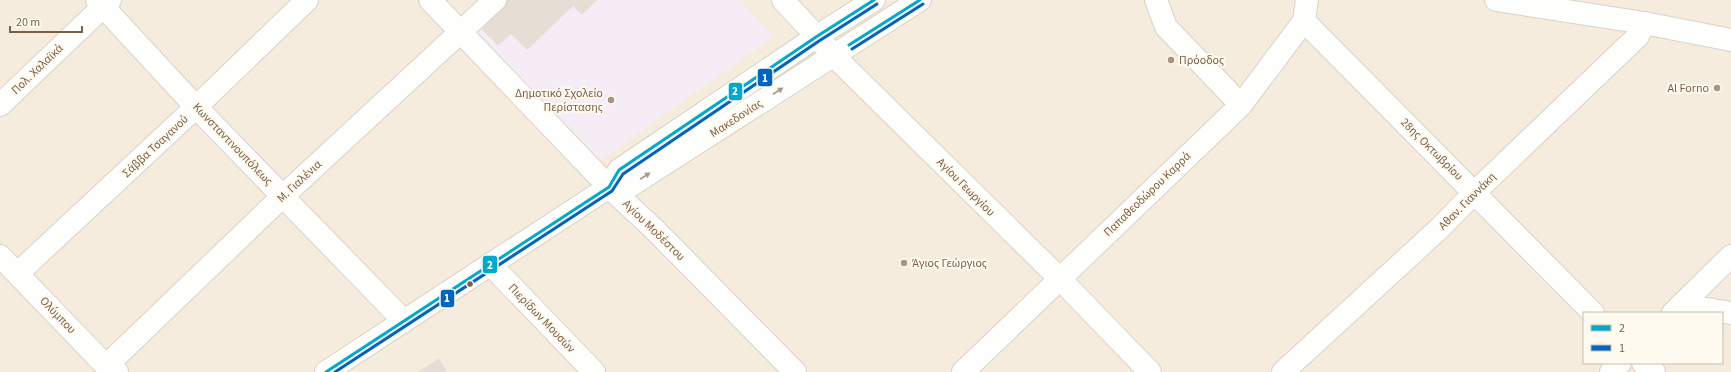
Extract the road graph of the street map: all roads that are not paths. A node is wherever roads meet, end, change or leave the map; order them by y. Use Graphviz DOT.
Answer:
graph roads {
  1 [pos="307,0"];
  2 [pos="430,0"];
  3 [pos="495,0"];
  4 [pos="783,0"];
  5 [pos="874,0"];
  6 [pos="920,0"];
  7 [pos="1156,0"];
  8 [pos="1496,0"];
  9 [pos="103,2"];
  10 [pos="1305,10"];
  11 [pos="1644,23"];
  12 [pos="461,33"];
  13 [pos="816,37"];
  14 [pos="1731,40"];
  15 [pos="833,55"];
  16 [pos="0,105"];
  17 [pos="1241,105"];
  18 [pos="196,107"];
  19 [pos="609,187"];
  20 [pos="1475,192"];
  21 [pos="283,196"];
  22 [pos="0,256"];
  23 [pos="1731,256"];
  24 [pos="490,264"];
  25 [pos="18,273"];
  26 [pos="1059,278"];
  27 [pos="1677,309"];
  28 [pos="1592,312"];
  29 [pos="1718,312"];
  30 [pos="404,321"];
  31 [pos="1619,364"];
  32 [pos="1645,364"];
  33 [pos="112,369"];
  34 [pos="326,372"];
  35 [pos="594,372"];
  36 [pos="796,372"];
  37 [pos="963,372"];
  38 [pos="1150,372"];
  39 [pos="1283,372"];
  40 [pos="1611,372"];
  41 [pos="1654,372"];
  1 -- 18 [label="street, Σάββα Τσαγανού"];
  2 -- 12 [label="street, Αγίου Μοδέστου"];
  3 -- 12 [label="street, Μ. Γιαλένια"];
  4 -- 13 [label="street, Αγίου Γεωργίου"];
  5 -- 13 [label="street, Μακεδονίας"];
  6 -- 15 [label="street, Μακεδονίας"];
  7 -- 17 [label="street"];
  8 -- 11 [label="street"];
  9 -- 16 [label="street, Πολ. Χαλαϊκά"];
  9 -- 18 [label="street, Κωνσταντινουπόλεως"];
  10 -- 17 [label="street, Παπαθεοδώρου Καρρά"];
  10 -- 20 [label="street, 28ης Οκτωβρίου"];
  11 -- 14 [label="street"];
  11 -- 20 [label="street, Αθαν. Γιαννάκη"];
  12 -- 19 [label="street, Αγίου Μοδέστου"];
  12 -- 21 [label="street, Μ. Γιαλένια"];
  13 -- 15 [label="street, Αγίου Γεωργίου"];
  13 -- 19 [label="street, Μακεδονίας"];
  19 -- 15 [label="street, Μακεδονίας, one-way"];
  15 -- 26 [label="street, Αγίου Γεωργίου"];
  17 -- 26 [label="street, Παπαθεοδώρου Καρρά"];
  18 -- 21 [label="street, Κωνσταντινουπόλεως"];
  18 -- 25 [label="street, Σάββα Τσαγανού"];
  19 -- 24 [label="street, Μακεδονίας"];
  19 -- 36 [label="street, Αγίου Μοδέστου"];
  20 -- 28 [label="street, 28ης Οκτωβρίου"];
  20 -- 39 [label="street, Αθαν. Γιαννάκη"];
  21 -- 30 [label="street, Κωνσταντινουπόλεως"];
  21 -- 33 [label="street, Μ. Γιαλένια"];
  22 -- 25 [label="street, Ολύμπου"];
  23 -- 27 [label="street"];
  24 -- 30 [label="street, Μακεδονίας"];
  24 -- 35 [label="street, Πιερίδων Μουσών"];
  25 -- 33 [label="street, Ολύμπου"];
  26 -- 37 [label="street, Παπαθεοδώρου Καρρά"];
  26 -- 38 [label="street, Αγίου Γεωργίου"];
  27 -- 29 [label="street"];
  30 -- 34 [label="street, Μακεδονίας"];
  31 -- 40 [label="street"];
  32 -- 41 [label="street"];
}
